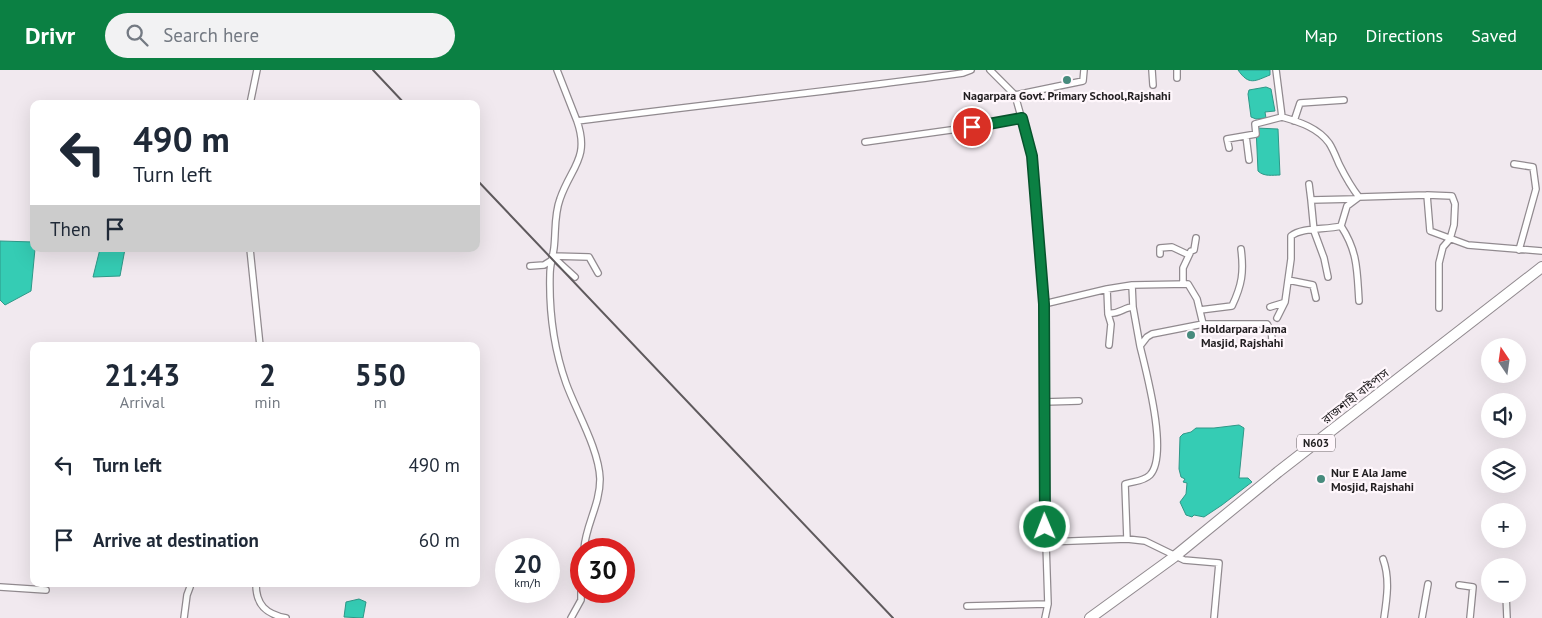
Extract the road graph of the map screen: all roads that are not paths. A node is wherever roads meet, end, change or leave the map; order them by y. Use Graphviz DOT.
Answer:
graph roads {
  1 [pos="257,70"];
  2 [pos="557,70"];
  3 [pos="971,70"];
  4 [pos="990,70"];
  5 [pos="1084,70"];
  6 [pos="1152,70"];
  7 [pos="1177,70"];
  8 [pos="1276,70"];
  9 [pos="1177,78"];
  10 [pos="1154,85"];
  11 [pos="1015,95"];
  12 [pos="251,100"];
  13 [pos="1344,100"];
  14 [pos="1282,117"];
  15 [pos="1022,118"];
  16 [pos="577,121"];
  17 [pos="1294,121"];
  18 [pos="1246,136"];
  19 [pos="865,142"];
  20 [pos="1228,148"];
  21 [pos="1248,160"];
  22 [pos="1514,164"];
  23 [pos="1309,184"];
  24 [pos="1427,195"];
  25 [pos="1357,198"];
  26 [pos="1311,200"];
  27 [pos="1341,226"];
  28 [pos="1314,231"];
  29 [pos="1196,238"];
  30 [pos="1450,238"];
  31 [pos="1241,250"];
  32 [pos="1519,250"];
  33 [pos="1542,251"];
  34 [pos="250,252"];
  35 [pos="1160,254"];
  36 [pos="1189,255"];
  37 [pos="552,258"];
  38 [pos="530,266"];
  39 [pos="1542,267"];
  40 [pos="598,273"];
  41 [pos="575,277"];
  42 [pos="1328,277"];
  43 [pos="1288,280"];
  44 [pos="1183,284"];
  45 [pos="1132,285"];
  46 [pos="1107,289"];
  47 [pos="1316,298"];
  48 [pos="1359,301"];
  49 [pos="1285,302"];
  50 [pos="1044,304"];
  51 [pos="1133,307"];
  52 [pos="1270,308"];
  53 [pos="1439,308"];
  54 [pos="1200,310"];
  55 [pos="1108,313"];
  56 [pos="1277,318"];
  57 [pos="1203,324"];
  58 [pos="260,342"];
  59 [pos="1272,344"];
  60 [pos="1109,346"];
  61 [pos="1140,346"];
  62 [pos="1079,401"];
  63 [pos="1044,402"];
  64 [pos="585,538"];
  65 [pos="1126,539"];
  66 [pos="1045,542"];
  67 [pos="1174,556"];
  68 [pos="1382,559"];
  69 [pos="1428,584"];
  70 [pos="1458,585"];
  71 [pos="0,587"];
  72 [pos="190,587"];
  73 [pos="256,587"];
  74 [pos="46,590"];
  75 [pos="579,603"];
  76 [pos="1506,603"];
  77 [pos="1048,604"];
  78 [pos="967,606"];
  79 [pos="184,618"];
  80 [pos="286,618"];
  81 [pos="571,618"];
  82 [pos="1045,618"];
  83 [pos="1090,618"];
  84 [pos="1214,618"];
  85 [pos="1384,618"];
  86 [pos="1422,618"];
  87 [pos="1470,618"];
  88 [pos="1507,618"];
  1 -- 12 [label="street"];
  2 -- 16 [label="street"];
  3 -- 16 [label="street"];
  4 -- 11 [label="street"];
  5 -- 11 [label="street"];
  6 -- 10 [label="street"];
  7 -- 9 [label="street"];
  8 -- 14 [label="street"];
  11 -- 15 [label="street"];
  13 -- 17 [label="street"];
  14 -- 17 [label="street"];
  14 -- 18 [label="street"];
  15 -- 19 [label="street"];
  15 -- 50 [label="street"];
  16 -- 37 [label="street"];
  17 -- 25 [label="street"];
  18 -- 20 [label="street"];
  18 -- 21 [label="street"];
  22 -- 32 [label="street"];
  23 -- 26 [label="street"];
  24 -- 25 [label="street"];
  24 -- 30 [label="street"];
  24 -- 30 [label="street"];
  25 -- 26 [label="street"];
  25 -- 27 [label="street"];
  26 -- 28 [label="street"];
  27 -- 28 [label="street"];
  27 -- 48 [label="street"];
  28 -- 42 [label="street"];
  28 -- 43 [label="street"];
  29 -- 36 [label="street"];
  30 -- 32 [label="street"];
  30 -- 53 [label="street"];
  31 -- 54 [label="street"];
  32 -- 33 [label="street"];
  34 -- 58 [label="street"];
  35 -- 36 [label="street"];
  36 -- 44 [label="street"];
  37 -- 38 [label="street"];
  37 -- 40 [label="street"];
  37 -- 41 [label="street"];
  37 -- 64 [label="street"];
  39 -- 67 [label="highway, রাজশাহী বাইপাস / N603"];
  43 -- 47 [label="street"];
  43 -- 49 [label="street"];
  44 -- 45 [label="street"];
  44 -- 54 [label="street"];
  45 -- 46 [label="street"];
  45 -- 51 [label="street"];
  46 -- 50 [label="street"];
  46 -- 55 [label="street"];
  49 -- 52 [label="street"];
  49 -- 56 [label="street"];
  50 -- 63 [label="street"];
  51 -- 55 [label="street"];
  51 -- 61 [label="street"];
  54 -- 57 [label="street"];
  55 -- 60 [label="street"];
  57 -- 59 [label="street"];
  57 -- 61 [label="street"];
  61 -- 65 [label="street"];
  62 -- 63 [label="street"];
  63 -- 66 [label="street"];
  65 -- 66 [label="street"];
  65 -- 67 [label="street"];
  66 -- 77 [label="street"];
  67 -- 83 [label="highway, রাজশাহী বাইপাস / N603"];
  67 -- 84 [label="street"];
  68 -- 85 [label="street"];
  69 -- 86 [label="street"];
  70 -- 87 [label="street"];
  71 -- 74 [label="street"];
  72 -- 79 [label="street"];
  73 -- 80 [label="street"];
  75 -- 81 [label="street"];
  76 -- 88 [label="street"];
  77 -- 78 [label="street"];
  77 -- 82 [label="street"];
}
